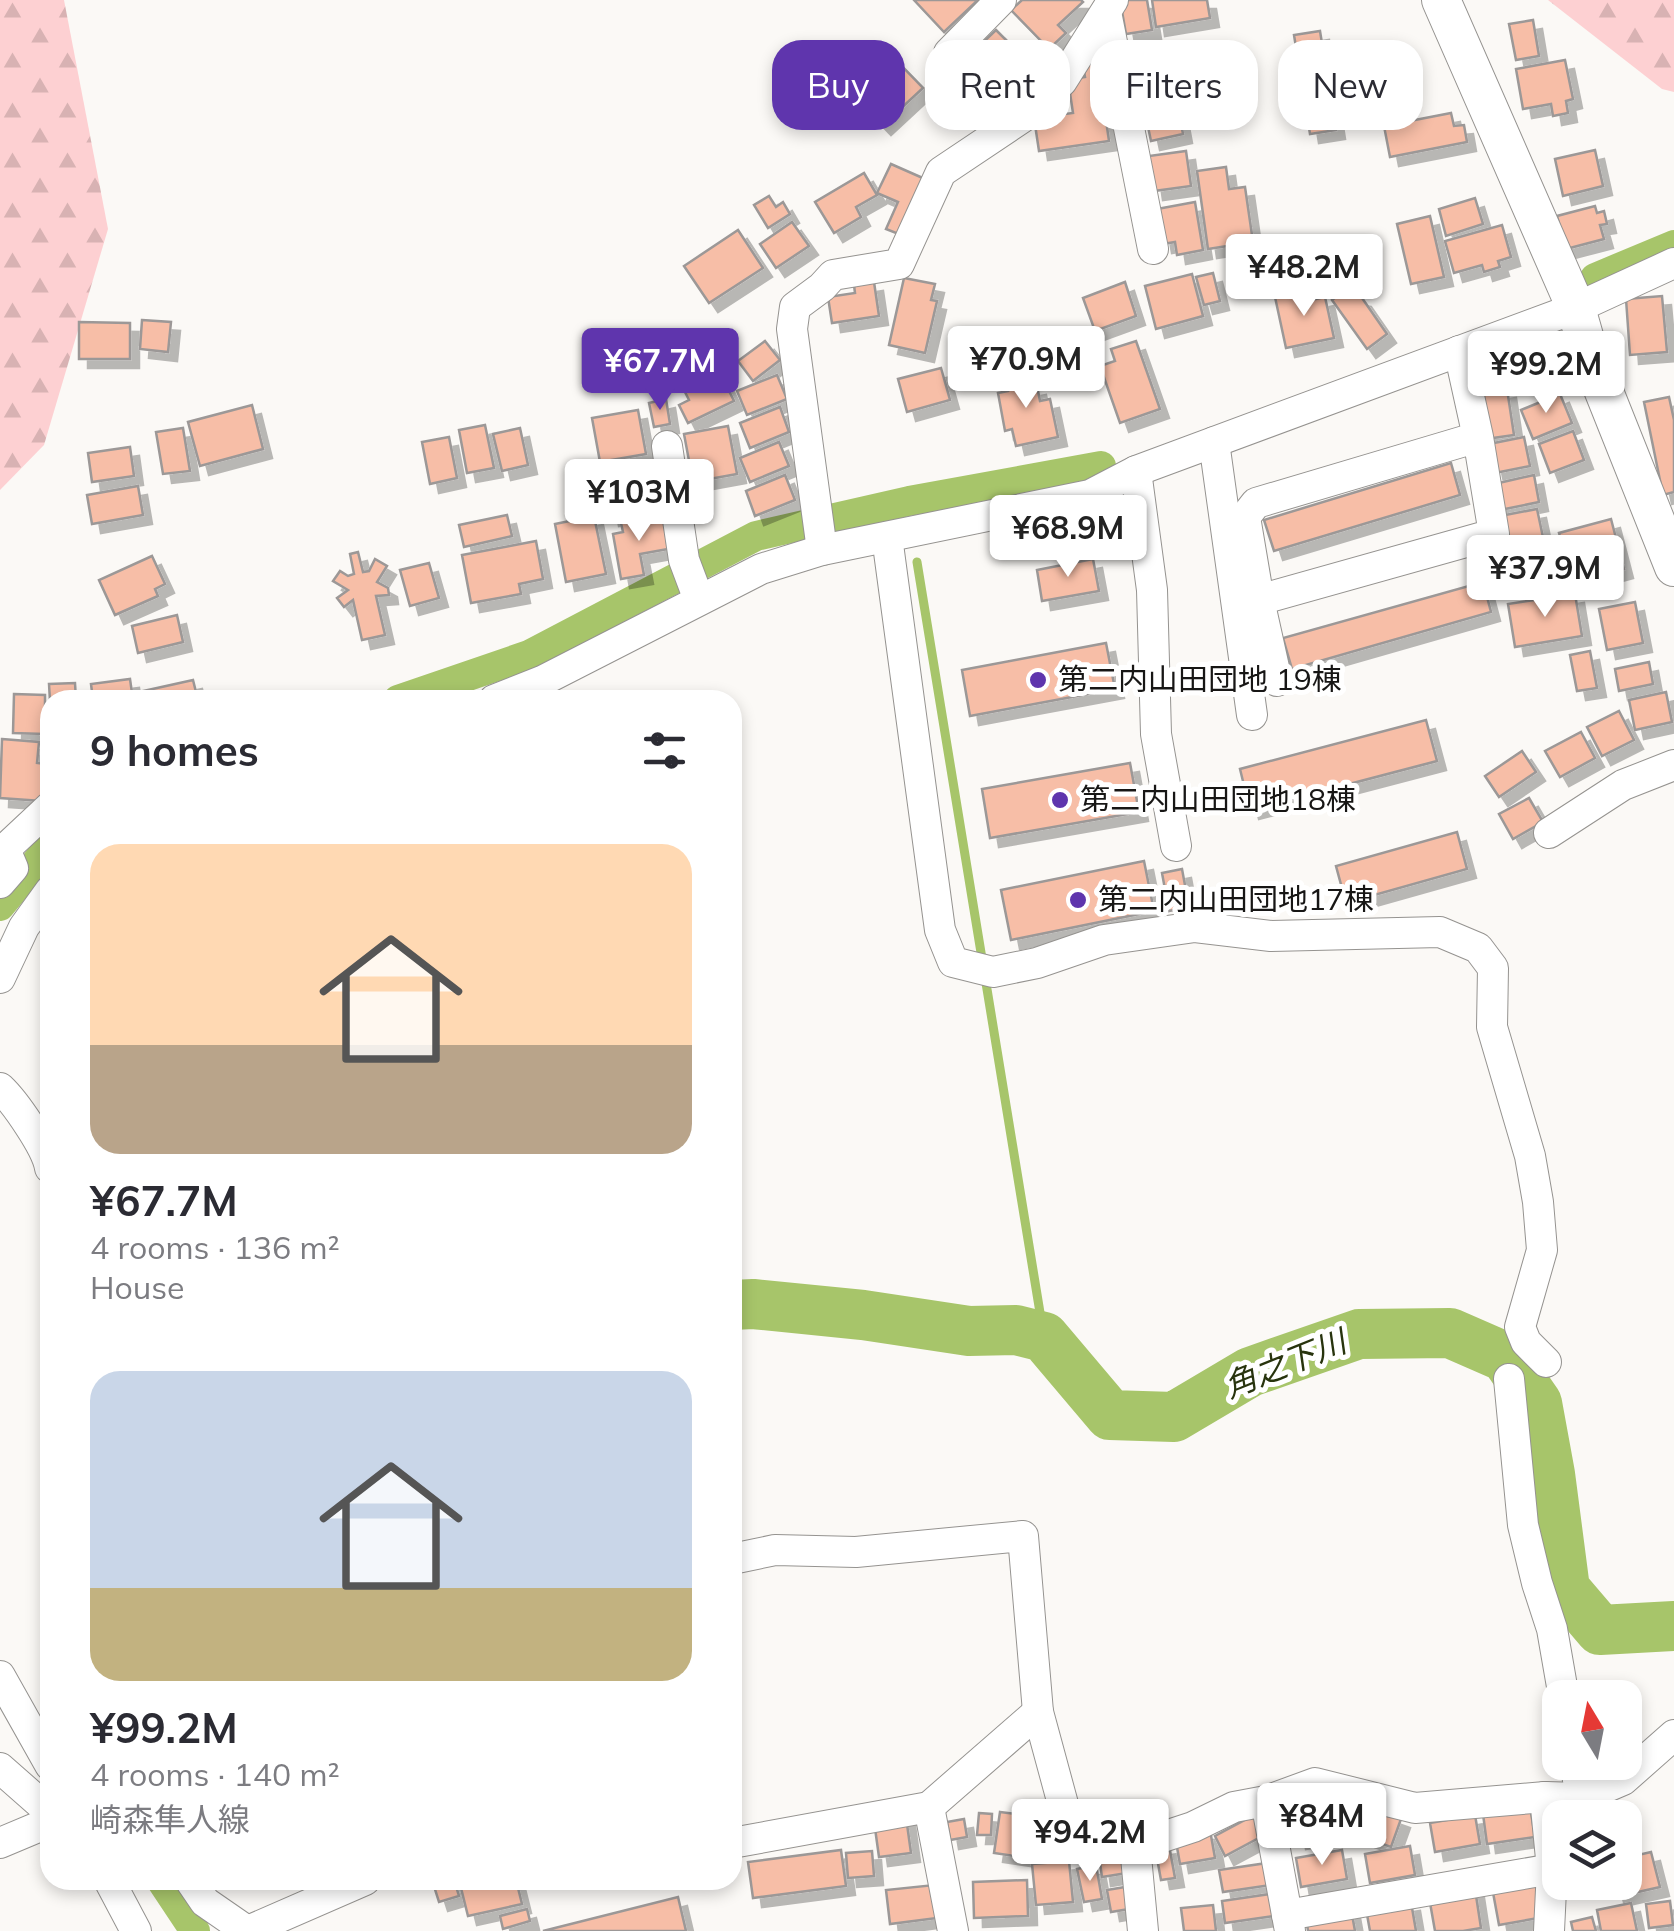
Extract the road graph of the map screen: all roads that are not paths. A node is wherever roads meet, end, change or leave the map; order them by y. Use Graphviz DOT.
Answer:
graph roads {
  1 [pos="1002,0"];
  2 [pos="1441,0"];
  3 [pos="1110,6"];
  4 [pos="962,40"];
  5 [pos="1153,249"];
  6 [pos="1674,263"];
  7 [pos="1576,308"];
  8 [pos="1459,351"];
  9 [pos="1478,437"];
  10 [pos="1214,442"];
  11 [pos="666,446"];
  12 [pos="1136,471"];
  13 [pos="819,532"];
  14 [pos="887,537"];
  15 [pos="1674,567"];
  16 [pos="692,583"];
  17 [pos="1259,600"];
  18 [pos="1277,681"];
  19 [pos="521,690"];
  20 [pos="1252,715"];
  21 [pos="1674,764"];
  22 [pos="40,816"];
  23 [pos="1549,833"];
  24 [pos="1176,846"];
  25 [pos="27,883"];
  26 [pos="0,978"];
  27 [pos="0,1088"];
  28 [pos="40,1146"];
  29 [pos="1546,1362"];
  30 [pos="1510,1379"];
  31 [pos="742,1557"];
  32 [pos="0,1676"];
  33 [pos="1561,1680"];
  34 [pos="1038,1712"];
  35 [pos="1674,1735"];
  36 [pos="40,1741"];
  37 [pos="0,1768"];
  38 [pos="1578,1780"];
  39 [pos="1546,1797"];
  40 [pos="1581,1798"];
  41 [pos="1546,1800"];
  42 [pos="1266,1801"];
  43 [pos="40,1803"];
  44 [pos="929,1807"];
  45 [pos="40,1826"];
  46 [pos="742,1841"];
  47 [pos="0,1843"];
  48 [pos="1135,1846"];
  49 [pos="1542,1870"];
  50 [pos="115,1890"];
  51 [pos="196,1890"];
  52 [pos="342,1890"];
  53 [pos="1551,1900"];
  54 [pos="1289,1923"];
  55 [pos="136,1931"];
  56 [pos="248,1931"];
  57 [pos="953,1931"];
  58 [pos="1143,1931"];
  59 [pos="1550,1931"];
  1 -- 4 [label="street"];
  2 -- 7 [label="main road"];
  3 -- 5 [label="street"];
  3 -- 13 [label="street"];
  6 -- 7 [label="street"];
  7 -- 8 [label="street"];
  7 -- 15 [label="main road"];
  8 -- 9 [label="street"];
  8 -- 10 [label="street"];
  9 -- 17 [label="street"];
  9 -- 17 [label="street"];
  10 -- 12 [label="street"];
  10 -- 20 [label="street"];
  11 -- 16 [label="street"];
  12 -- 14 [label="street"];
  12 -- 24 [label="street"];
  13 -- 14 [label="street"];
  13 -- 16 [label="street"];
  14 -- 29 [label="street"];
  16 -- 19 [label="street"];
  17 -- 18 [label="street"];
  21 -- 23 [label="street"];
  22 -- 25 [label="street"];
  25 -- 26 [label="street"];
  27 -- 28 [label="street"];
  30 -- 33 [label="street"];
  31 -- 34 [label="street"];
  32 -- 36 [label="street"];
  34 -- 44 [label="street"];
  34 -- 48 [label="street"];
  35 -- 40 [label="street"];
  37 -- 43 [label="street"];
  38 -- 40 [label="street"];
  39 -- 40 [label="street"];
  39 -- 41 [label="street"];
  39 -- 42 [label="street"];
  42 -- 48 [label="street"];
  42 -- 54 [label="street"];
  44 -- 46 [label="street"];
  44 -- 57 [label="street"];
  45 -- 47 [label="street"];
  48 -- 58 [label="street"];
  49 -- 54 [label="street"];
  50 -- 55 [label="street"];
  51 -- 56 [label="street"];
  52 -- 56 [label="street"];
  53 -- 59 [label="street"];
}
